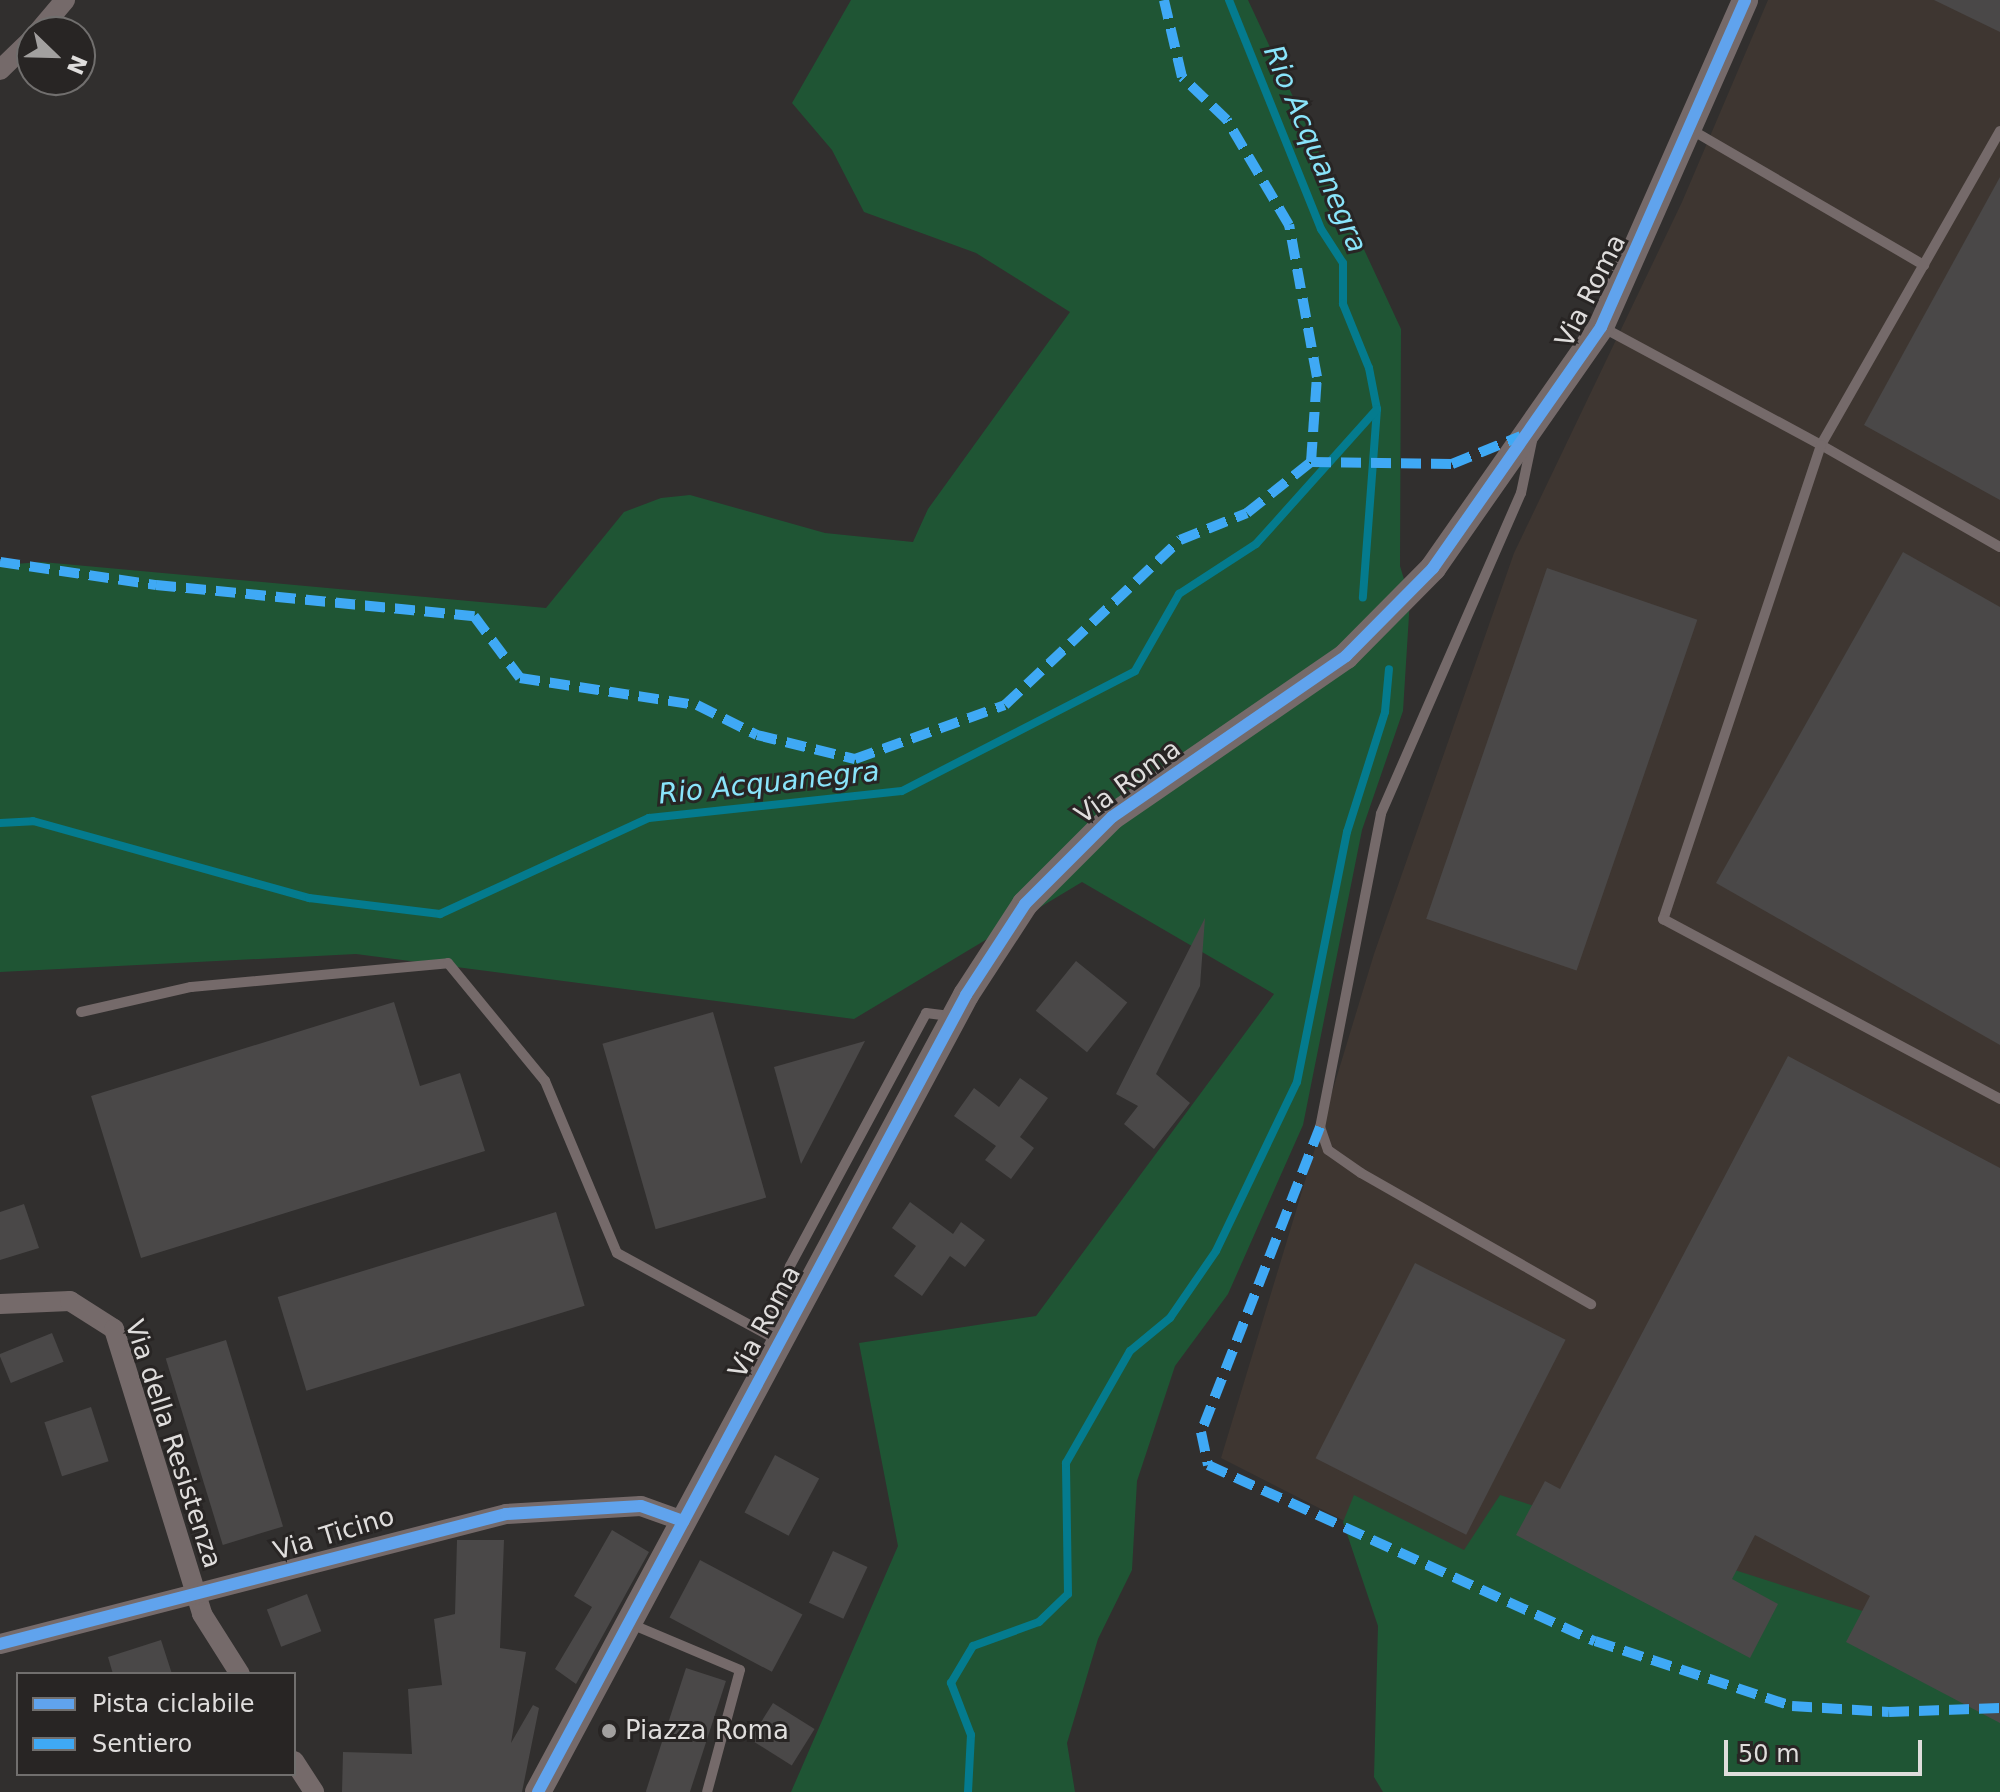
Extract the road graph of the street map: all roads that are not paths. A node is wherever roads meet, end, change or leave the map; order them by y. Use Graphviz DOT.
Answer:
graph roads {
  1 [pos="65,0"];
  2 [pos="1745,0"];
  3 [pos="52,16"];
  4 [pos="16,54"];
  5 [pos="0,70"];
  6 [pos="1690,129"];
  7 [pos="2000,131"];
  8 [pos="1924,265"];
  9 [pos="1601,327"];
  10 [pos="1535,431"];
  11 [pos="1821,445"];
  12 [pos="2000,547"];
  13 [pos="81,1012"];
  14 [pos="2000,1099"];
  15 [pos="0,1304"];
  16 [pos="1591,1304"];
  17 [pos="779,1341"];
  18 [pos="683,1521"];
  19 [pos="197,1599"];
  20 [pos="629,1623"];
  21 [pos="0,1644"];
  22 [pos="239,1672"];
  23 [pos="296,1764"];
  24 [pos="314,1792"];
  25 [pos="538,1792"];
  26 [pos="707,1792"];
  1 -- 3 [label="street"];
  2 -- 6 [label="street, Via Roma"];
  4 -- 5 [label="street"];
  6 -- 8 [label="lane"];
  6 -- 9 [label="street, Via Roma"];
  7 -- 8 [label="lane"];
  8 -- 11 [label="lane"];
  9 -- 10 [label="street, Via Roma"];
  9 -- 11 [label="lane"];
  10 -- 16 [label="lane"];
  10 -- 17 [label="street, Via Roma"];
  11 -- 12 [label="lane"];
  11 -- 14 [label="lane"];
  13 -- 17 [label="lane"];
  15 -- 19 [label="street, Via della Resistenza"];
  17 -- 18 [label="street, Via Roma"];
  18 -- 19 [label="street, Via Ticino"];
  18 -- 20 [label="street, Via Roma"];
  19 -- 21 [label="street, Via Ticino"];
  19 -- 22 [label="street, Via della Resistenza"];
  20 -- 25 [label="street, Via Roma"];
  20 -- 26 [label="lane"];
  23 -- 24 [label="street"];
}
